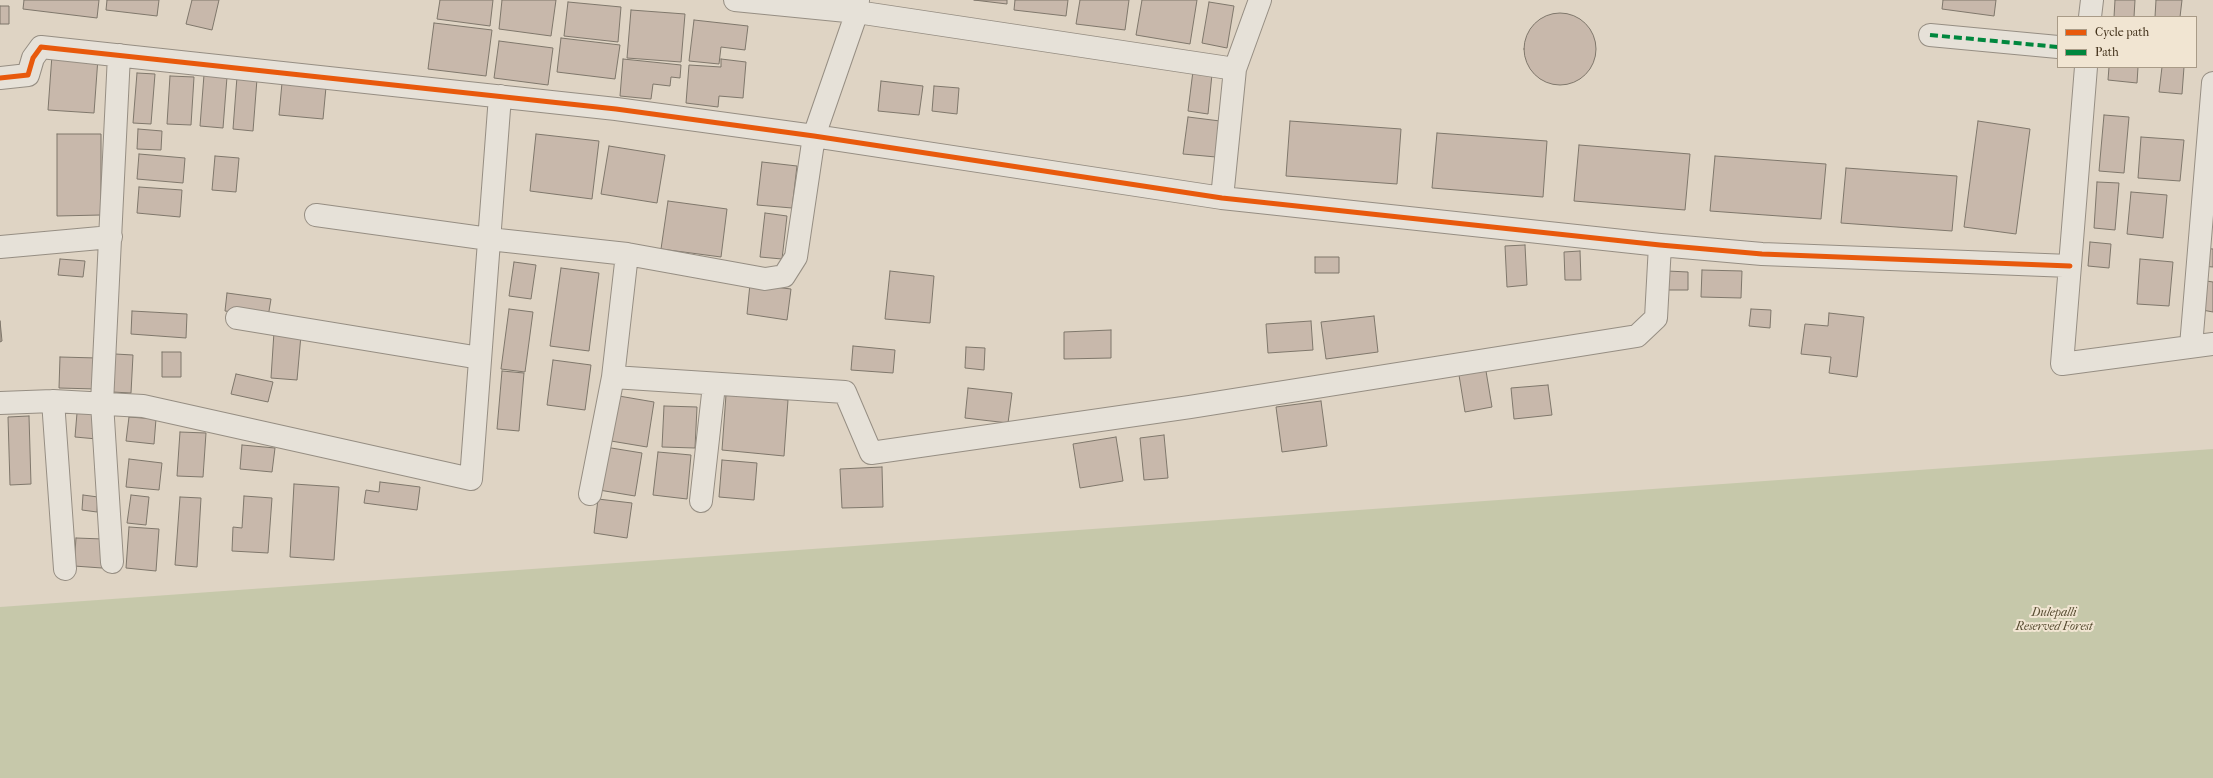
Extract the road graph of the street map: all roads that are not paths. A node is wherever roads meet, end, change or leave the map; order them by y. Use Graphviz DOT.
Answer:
graph roads {
  1 [pos="735,0"];
  2 [pos="1260,0"];
  3 [pos="2092,0"];
  4 [pos="858,6"];
  5 [pos="2090,16"];
  6 [pos="1930,35"];
  7 [pos="2057,47"];
  8 [pos="119,55"];
  9 [pos="2086,68"];
  10 [pos="1235,69"];
  11 [pos="0,78"];
  12 [pos="2213,84"];
  13 [pos="500,96"];
  14 [pos="814,136"];
  15 [pos="1222,198"];
  16 [pos="316,215"];
  17 [pos="111,237"];
  18 [pos="489,239"];
  19 [pos="1660,245"];
  20 [pos="0,247"];
  21 [pos="627,254"];
  22 [pos="2070,266"];
  23 [pos="238,318"];
  24 [pos="2213,344"];
  25 [pos="2191,346"];
  26 [pos="480,358"];
  27 [pos="612,377"];
  28 [pos="714,385"];
  29 [pos="53,401"];
  30 [pos="0,403"];
  31 [pos="102,403"];
  32 [pos="590,494"];
  33 [pos="701,500"];
  34 [pos="112,562"];
  35 [pos="65,569"];
  1 -- 4 [label="street"];
  2 -- 10 [label="street"];
  3 -- 5 [label="street"];
  4 -- 10 [label="street"];
  4 -- 14 [label="street"];
  6 -- 7 [label="street"];
  8 -- 11 [label="street"];
  8 -- 13 [label="street"];
  8 -- 17 [label="street"];
  9 -- 22 [label="street"];
  10 -- 15 [label="street"];
  12 -- 25 [label="street"];
  13 -- 14 [label="street"];
  13 -- 18 [label="street"];
  14 -- 15 [label="street"];
  14 -- 21 [label="street"];
  15 -- 19 [label="street"];
  16 -- 18 [label="street"];
  17 -- 20 [label="street"];
  17 -- 31 [label="street"];
  18 -- 21 [label="street"];
  18 -- 26 [label="street"];
  19 -- 22 [label="street"];
  19 -- 28 [label="street"];
  21 -- 27 [label="street"];
  22 -- 25 [label="street"];
  23 -- 26 [label="street"];
  24 -- 25 [label="street"];
  26 -- 31 [label="street"];
  27 -- 28 [label="street"];
  27 -- 32 [label="street"];
  28 -- 33 [label="street"];
  29 -- 30 [label="street"];
  29 -- 31 [label="street"];
  29 -- 35 [label="street"];
  31 -- 34 [label="street"];
}
